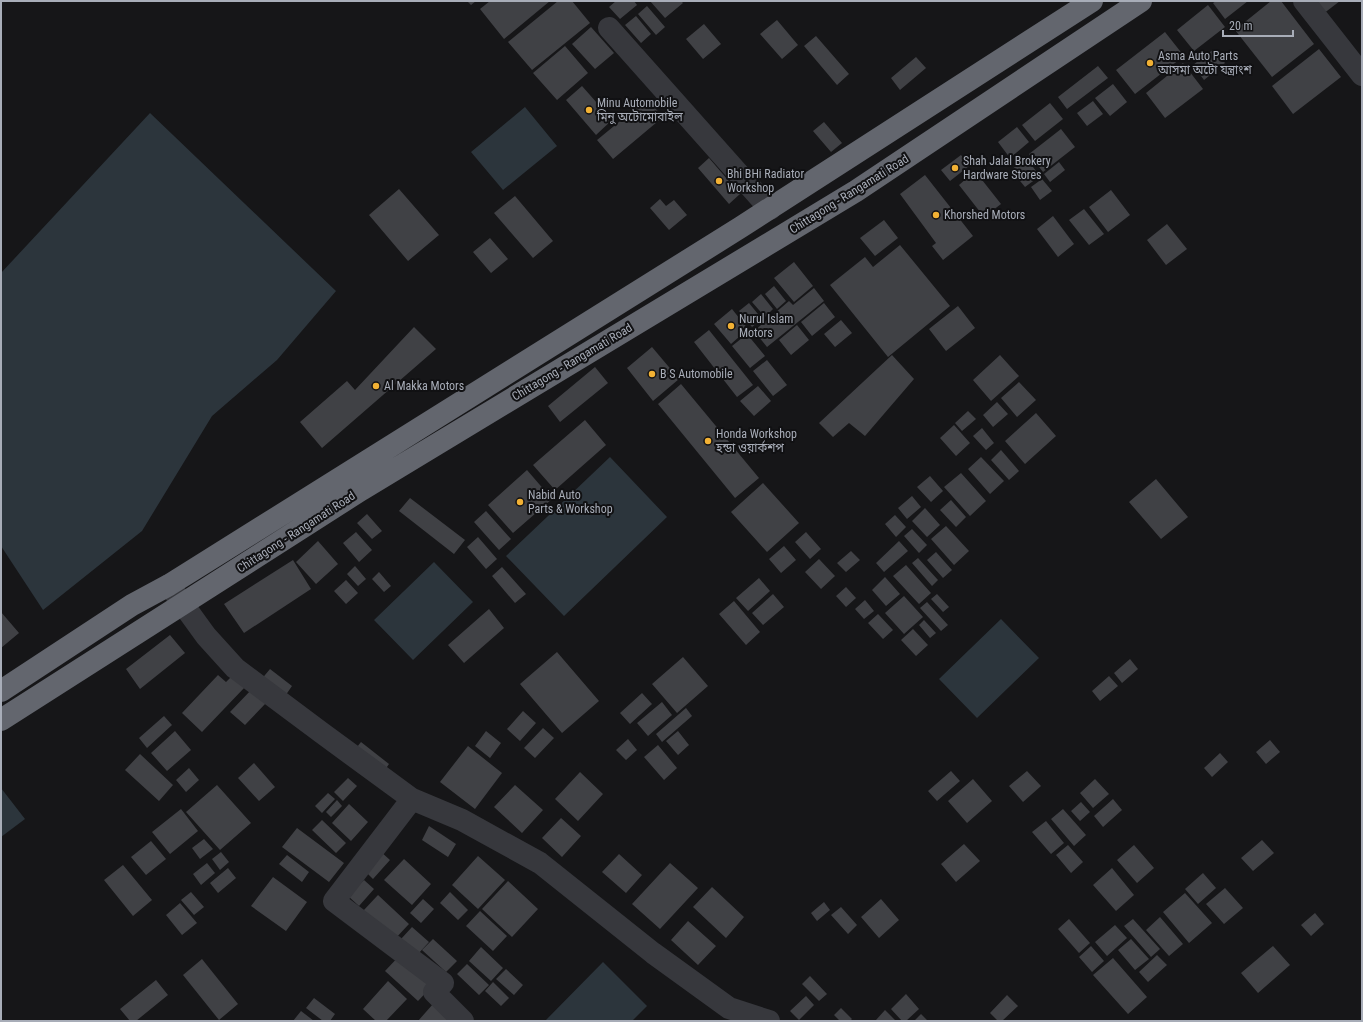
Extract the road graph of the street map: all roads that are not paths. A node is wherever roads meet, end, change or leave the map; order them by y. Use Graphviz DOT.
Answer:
graph roads {
  1 [pos="1092,1"];
  2 [pos="1141,1"];
  3 [pos="1304,1"];
  4 [pos="609,28"];
  5 [pos="1362,75"];
  6 [pos="770,209"];
  7 [pos="169,584"];
  8 [pos="183,604"];
  9 [pos="1,691"];
  10 [pos="1,720"];
  11 [pos="412,799"];
  12 [pos="463,1021"];
  13 [pos="769,1021"];
  1 -- 6 [label="highway, Chittagong - Rangamati Road"];
  2 -- 8 [label="highway, Chittagong - Rangamati Road"];
  3 -- 5 [label="street"];
  4 -- 6 [label="street"];
  6 -- 7 [label="highway, Chittagong - Rangamati Road"];
  7 -- 8 [label="street"];
  7 -- 9 [label="highway, Chittagong - Rangamati Road"];
  8 -- 10 [label="highway, Chittagong - Rangamati Road"];
  8 -- 11 [label="street"];
  11 -- 12 [label="street"];
  11 -- 13 [label="street"];
}
